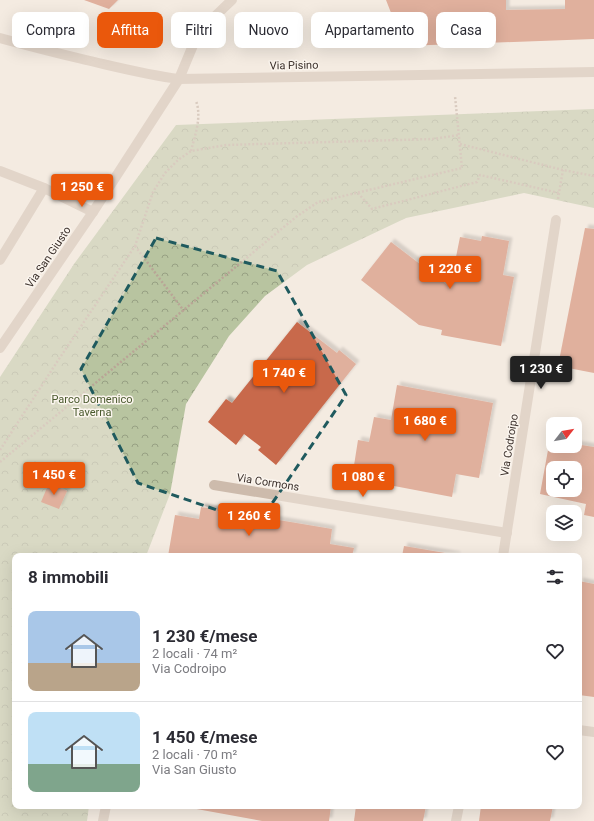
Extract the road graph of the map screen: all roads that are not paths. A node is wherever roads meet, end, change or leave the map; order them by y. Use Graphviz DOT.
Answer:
graph roads {
  1 [pos="232,0"];
  2 [pos="0,38"];
  3 [pos="594,72"];
  4 [pos="179,79"];
  5 [pos="0,171"];
  6 [pos="44,188"];
  7 [pos="93,212"];
  8 [pos="556,220"];
  9 [pos="0,260"];
  10 [pos="0,348"];
  11 [pos="214,485"];
  12 [pos="507,533"];
  13 [pos="504,553"];
  14 [pos="582,730"];
  15 [pos="594,732"];
  16 [pos="105,809"];
  17 [pos="458,809"];
  18 [pos="103,821"];
  19 [pos="456,821"];
  1 -- 4 [label="street, Via San Giusto"];
  2 -- 4 [label="street, Via Pisino"];
  3 -- 4 [label="street, Via Pisino"];
  4 -- 7 [label="street, Via San Giusto"];
  5 -- 6 [label="street"];
  6 -- 7 [label="street"];
  6 -- 9 [label="street"];
  7 -- 10 [label="street, Via San Giusto"];
  8 -- 12 [label="street, Via Codroipo"];
  11 -- 12 [label="street, Via Cormons"];
  12 -- 13 [label="street, Via Codroipo"];
  14 -- 15 [label="street"];
  16 -- 18 [label="street"];
  17 -- 19 [label="street"];
}
